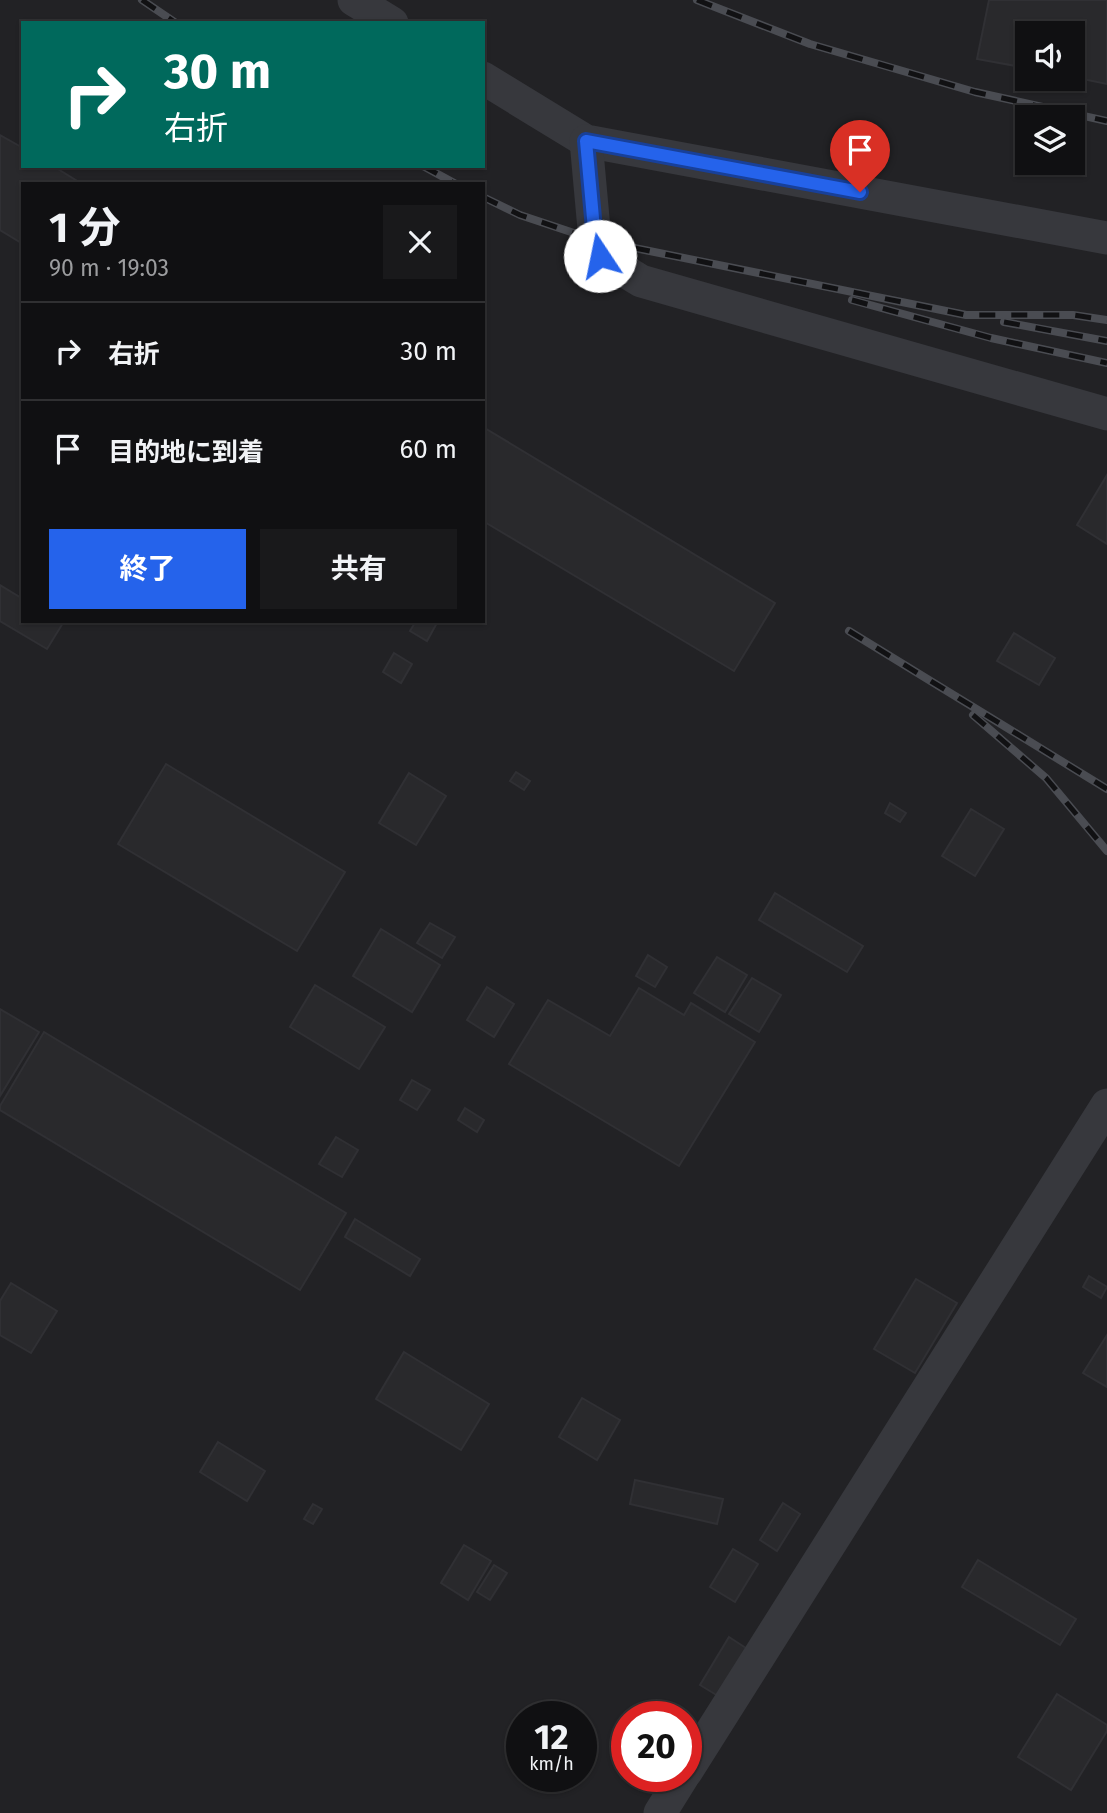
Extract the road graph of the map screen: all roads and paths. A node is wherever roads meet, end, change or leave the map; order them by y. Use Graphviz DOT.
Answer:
graph roads {
  1 [pos="354,0"];
  2 [pos="389,21"];
  3 [pos="485,79"];
  4 [pos="586,141"];
  5 [pos="1107,237"];
  6 [pos="1107,414"];
  7 [pos="1107,1105"];
  8 [pos="702,1747"];
  9 [pos="673,1792"];
  10 [pos="660,1813"];
  1 -- 2 [label="lane"];
  3 -- 4 [label="lane"];
  4 -- 5 [label="lane"];
  4 -- 6 [label="lane"];
  7 -- 8 [label="lane"];
  9 -- 10 [label="lane"];
}
